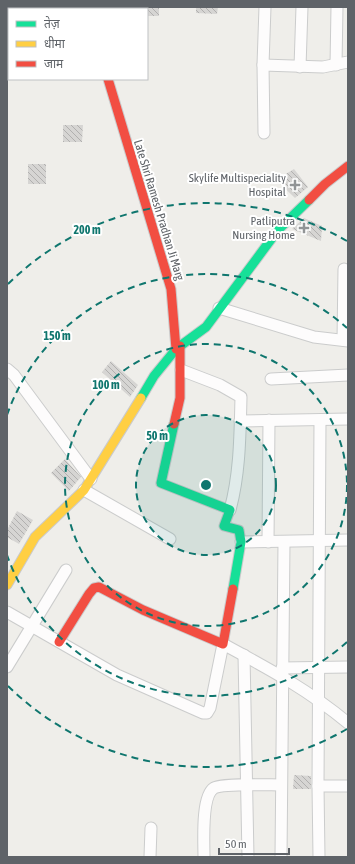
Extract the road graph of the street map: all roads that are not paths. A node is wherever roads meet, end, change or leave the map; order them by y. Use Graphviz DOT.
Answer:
graph roads {
  1 [pos="265,7"];
  2 [pos="302,7"];
  3 [pos="337,7"];
  4 [pos="348,62"];
  5 [pos="264,65"];
  6 [pos="336,65"];
  7 [pos="300,67"];
  8 [pos="108,80"];
  9 [pos="264,133"];
  10 [pos="348,166"];
  11 [pos="344,269"];
  12 [pos="219,308"];
  13 [pos="346,340"];
  14 [pos="178,348"];
  15 [pos="7,369"];
  16 [pos="181,370"];
  17 [pos="348,375"];
  18 [pos="271,379"];
  19 [pos="348,419"];
  20 [pos="269,420"];
  21 [pos="320,420"];
  22 [pos="240,421"];
  23 [pos="91,479"];
  24 [pos="84,490"];
  25 [pos="230,510"];
  26 [pos="170,539"];
  27 [pos="348,540"];
  28 [pos="320,541"];
  29 [pos="241,542"];
  30 [pos="268,542"];
  31 [pos="284,542"];
  32 [pos="66,570"];
  33 [pos="7,585"];
  34 [pos="7,612"];
  35 [pos="32,627"];
  36 [pos="59,642"];
  37 [pos="223,644"];
  38 [pos="244,655"];
  39 [pos="7,667"];
  40 [pos="348,667"];
  41 [pos="319,668"];
  42 [pos="282,672"];
  43 [pos="318,698"];
  44 [pos="348,723"];
  45 [pos="281,785"];
  46 [pos="247,786"];
  47 [pos="318,786"];
  48 [pos="348,786"];
  49 [pos="151,828"];
  50 [pos="150,857"];
  51 [pos="204,857"];
  52 [pos="248,857"];
  53 [pos="281,857"];
  54 [pos="319,857"];
  1 -- 5 [label="street"];
  2 -- 7 [label="street"];
  3 -- 6 [label="street"];
  4 -- 6 [label="street"];
  5 -- 7 [label="street"];
  5 -- 9 [label="street"];
  6 -- 7 [label="street"];
  8 -- 14 [label="street, Late Shri Ramesh Pradhan Ji Marg"];
  10 -- 12 [label="street"];
  11 -- 13 [label="street"];
  12 -- 13 [label="street"];
  12 -- 14 [label="street"];
  14 -- 16 [label="street, Late Shri Ramesh Pradhan Ji Marg"];
  14 -- 23 [label="street"];
  15 -- 23 [label="street"];
  16 -- 22 [label="street"];
  16 -- 25 [label="street, Late Shri Ramesh Pradhan Ji Marg"];
  17 -- 18 [label="street"];
  19 -- 21 [label="street"];
  20 -- 21 [label="street"];
  20 -- 22 [label="street"];
  20 -- 30 [label="street"];
  21 -- 28 [label="street"];
  22 -- 25 [label="street"];
  23 -- 24 [label="street"];
  24 -- 26 [label="street"];
  24 -- 33 [label="street"];
  25 -- 29 [label="street"];
  27 -- 28 [label="street"];
  28 -- 31 [label="street"];
  28 -- 41 [label="street"];
  29 -- 30 [label="street"];
  29 -- 37 [label="street"];
  30 -- 31 [label="street"];
  31 -- 42 [label="street"];
  32 -- 35 [label="street"];
  34 -- 35 [label="street"];
  35 -- 36 [label="street"];
  35 -- 39 [label="street"];
  36 -- 37 [label="street"];
  36 -- 37 [label="street"];
  37 -- 38 [label="street"];
  38 -- 42 [label="street"];
  38 -- 46 [label="street"];
  40 -- 41 [label="street"];
  41 -- 42 [label="street"];
  41 -- 43 [label="street"];
  42 -- 43 [label="street"];
  42 -- 45 [label="street"];
  43 -- 44 [label="street"];
  43 -- 47 [label="street"];
  45 -- 46 [label="street"];
  45 -- 53 [label="street"];
  46 -- 51 [label="street"];
  46 -- 52 [label="street"];
  47 -- 48 [label="street"];
  47 -- 54 [label="street"];
  49 -- 50 [label="street"];
}
